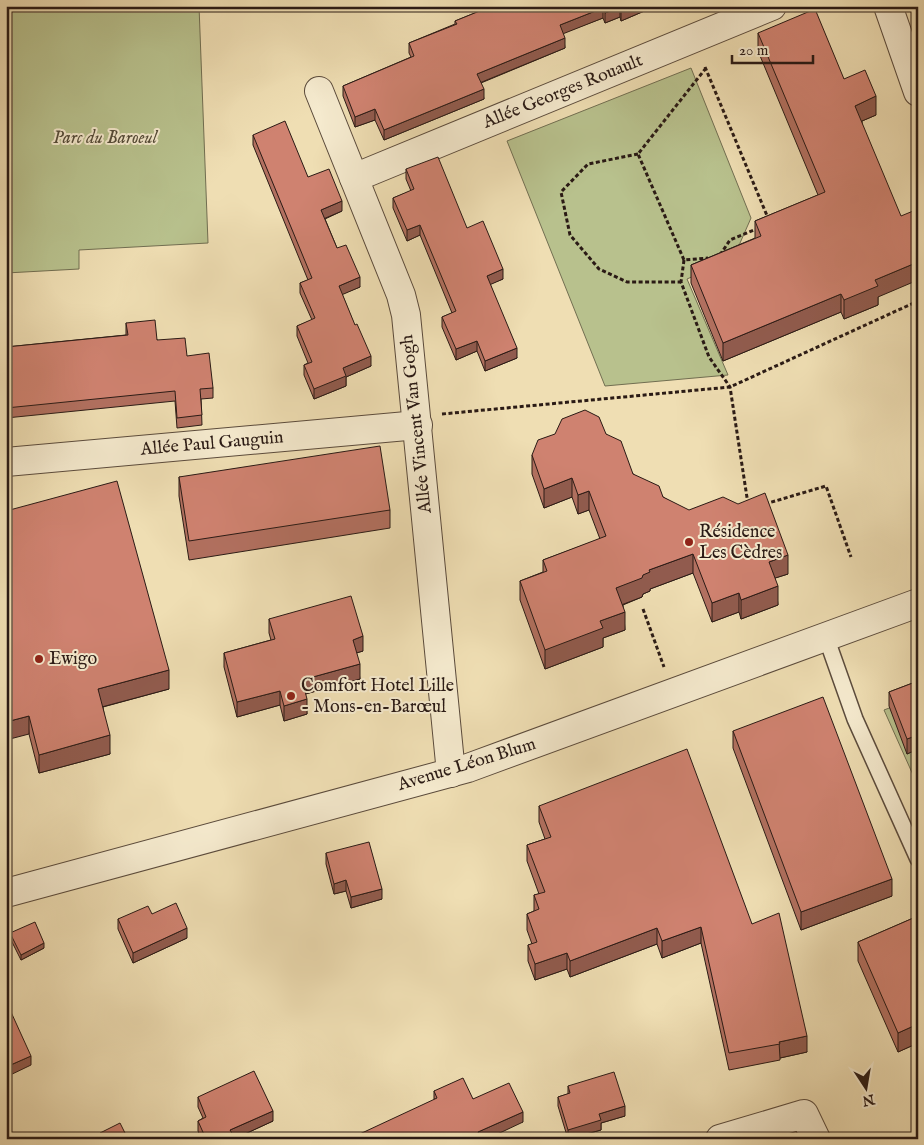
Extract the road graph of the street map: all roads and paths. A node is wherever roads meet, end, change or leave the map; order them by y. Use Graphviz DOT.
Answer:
graph roads {
  1 [pos="772,6"];
  2 [pos="888,6"];
  3 [pos="692,39"];
  4 [pos="706,68"];
  5 [pos="319,91"];
  6 [pos="918,92"];
  7 [pos="638,154"];
  8 [pos="354,178"];
  9 [pos="770,223"];
  10 [pos="762,226"];
  11 [pos="710,258"];
  12 [pos="718,258"];
  13 [pos="684,260"];
  14 [pos="681,282"];
  15 [pos="918,301"];
  16 [pos="730,387"];
  17 [pos="417,421"];
  18 [pos="6,462"];
  19 [pos="757,506"];
  20 [pos="748,508"];
  21 [pos="851,558"];
  22 [pos="918,603"];
  23 [pos="643,609"];
  24 [pos="826,637"];
  25 [pos="674,693"];
  26 [pos="451,773"];
  27 [pos="918,859"];
  28 [pos="6,893"];
  29 [pos="720,1139"];
  30 [pos="816,1139"];
  1 -- 3 [label="street, Allée Georges Rouault"];
  2 -- 6 [label="street"];
  3 -- 4 [label="path"];
  3 -- 8 [label="street, Allée Georges Rouault"];
  4 -- 7 [label="path"];
  4 -- 9 [label="path"];
  5 -- 8 [label="street, Allée Vincent Van Gogh"];
  7 -- 13 [label="path"];
  7 -- 14 [label="path"];
  8 -- 17 [label="street, Allée Vincent Van Gogh"];
  10 -- 12 [label="path"];
  11 -- 13 [label="path"];
  13 -- 14 [label="path"];
  14 -- 16 [label="path"];
  15 -- 16 [label="path"];
  16 -- 17 [label="path"];
  16 -- 20 [label="path"];
  17 -- 18 [label="street, Allée Paul Gauguin"];
  17 -- 26 [label="street, Allée Vincent Van Gogh"];
  19 -- 21 [label="path"];
  22 -- 24 [label="street, Avenue Léon Blum"];
  23 -- 25 [label="path"];
  24 -- 25 [label="street, Avenue Léon Blum"];
  24 -- 27 [label="lane"];
  25 -- 26 [label="street, Avenue Léon Blum"];
  26 -- 28 [label="street, Avenue Léon Blum"];
  29 -- 30 [label="street"];
}
